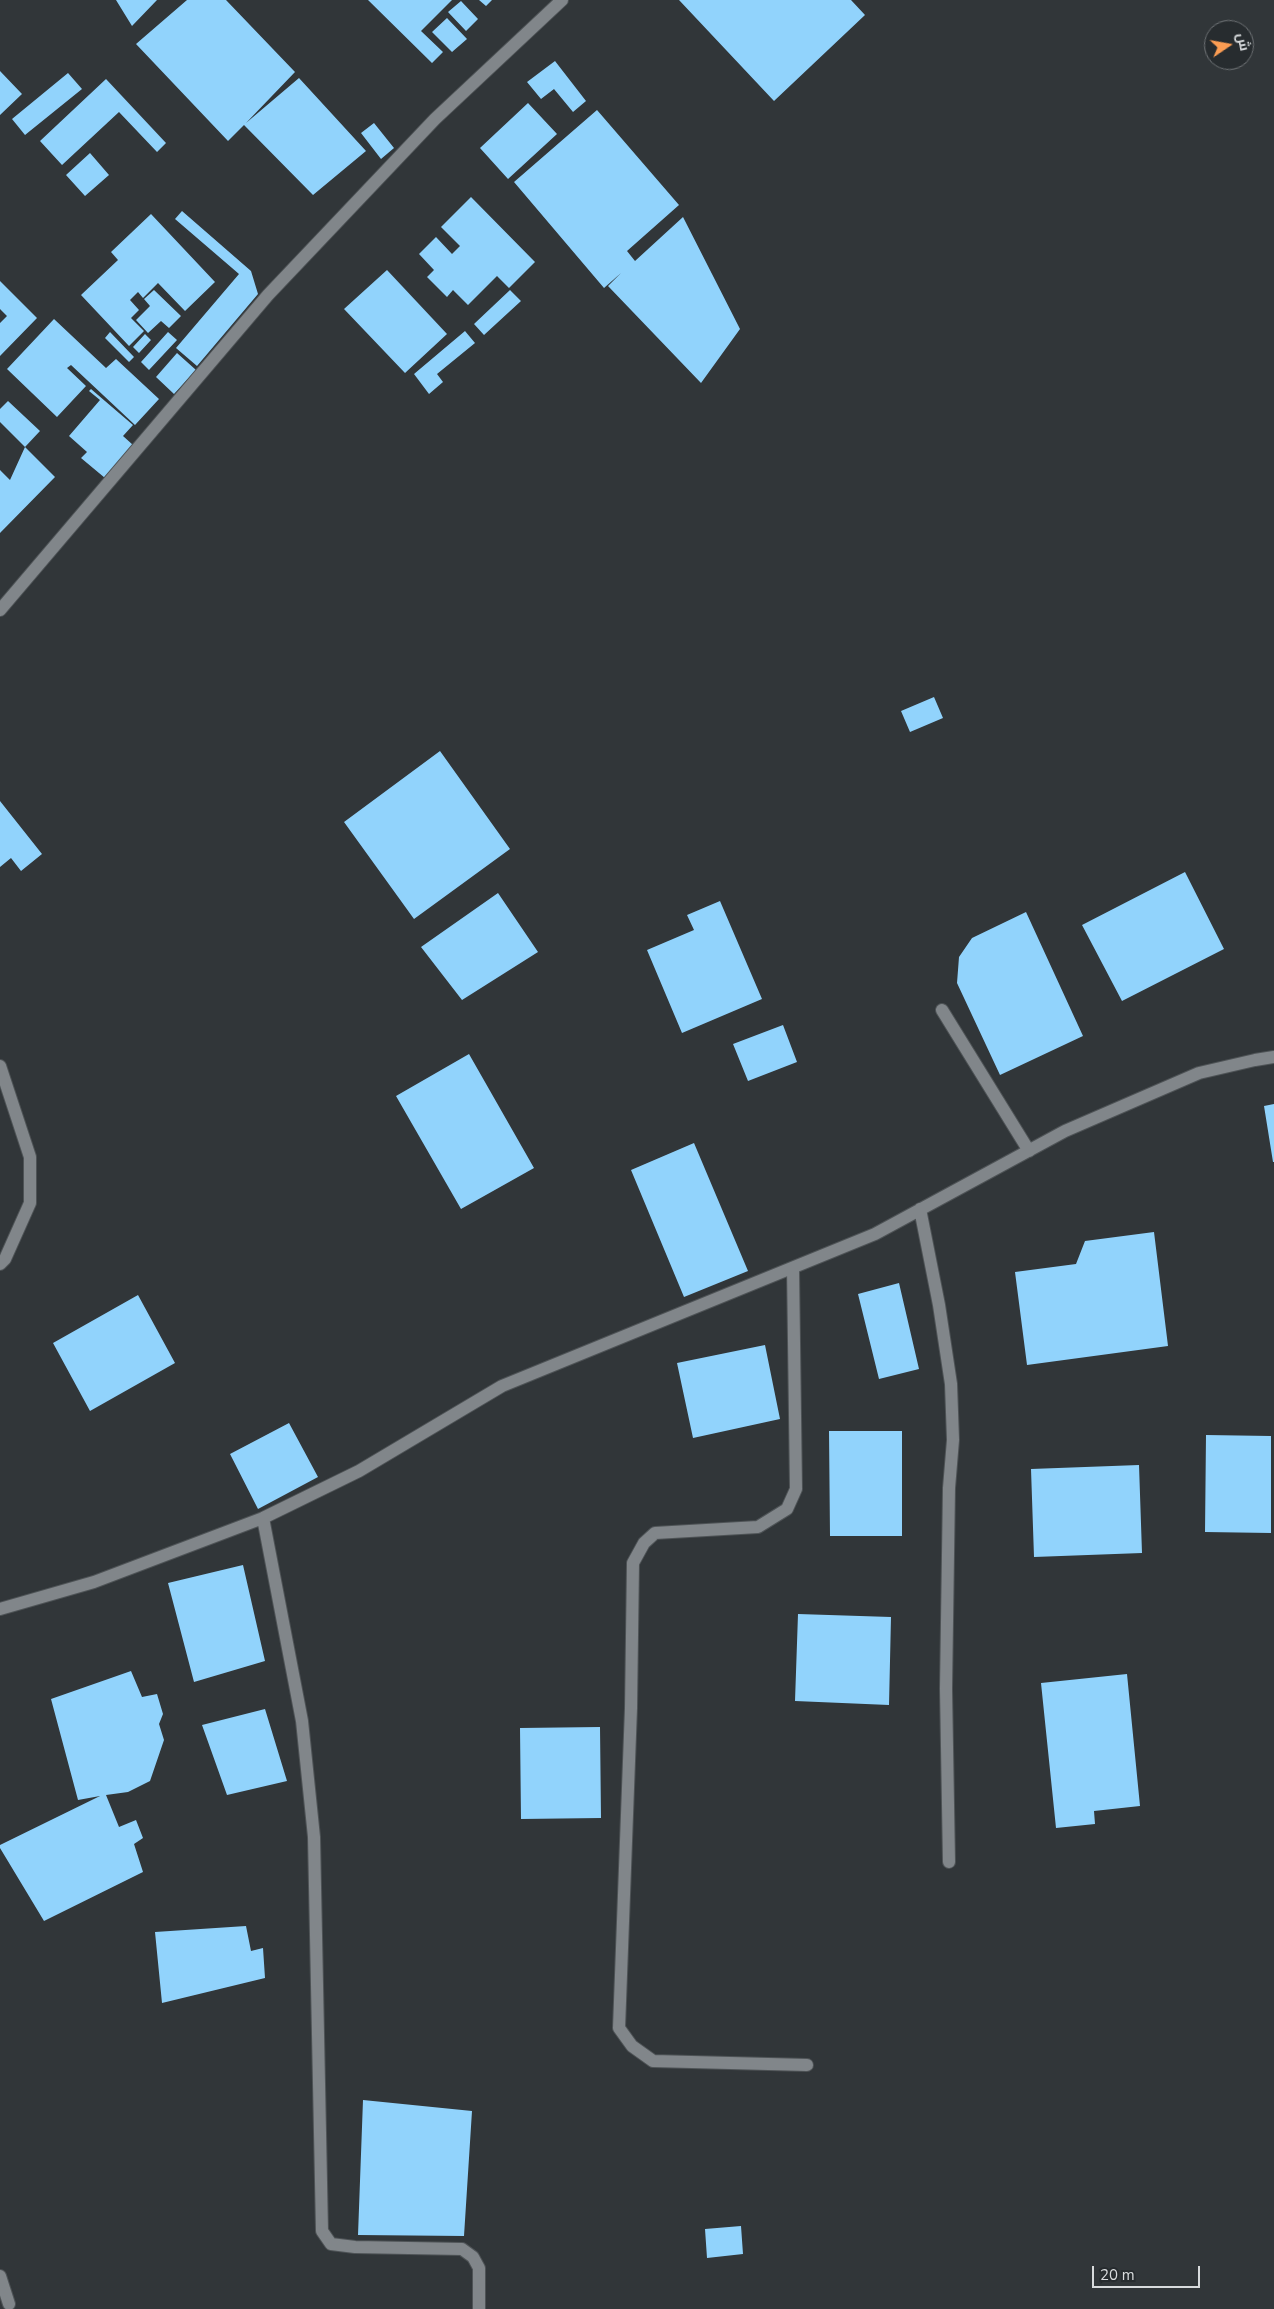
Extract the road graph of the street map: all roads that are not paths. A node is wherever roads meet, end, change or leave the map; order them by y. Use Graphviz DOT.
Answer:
graph roads {
  1 [pos="562,0"];
  2 [pos="0,610"];
  3 [pos="942,1010"];
  4 [pos="1274,1057"];
  5 [pos="0,1066"];
  6 [pos="1028,1151"];
  7 [pos="920,1209"];
  8 [pos="0,1264"];
  9 [pos="793,1268"];
  10 [pos="263,1518"];
  11 [pos="0,1609"];
  12 [pos="949,1862"];
  13 [pos="807,2065"];
  14 [pos="0,2276"];
  15 [pos="9,2304"];
  16 [pos="479,2309"];
  1 -- 2 [label="street"];
  3 -- 6 [label="street"];
  4 -- 6 [label="street"];
  5 -- 8 [label="street"];
  6 -- 7 [label="street"];
  7 -- 9 [label="street"];
  7 -- 12 [label="street"];
  9 -- 10 [label="street"];
  9 -- 13 [label="street"];
  10 -- 11 [label="street"];
  10 -- 16 [label="street"];
  14 -- 15 [label="street"];
}
